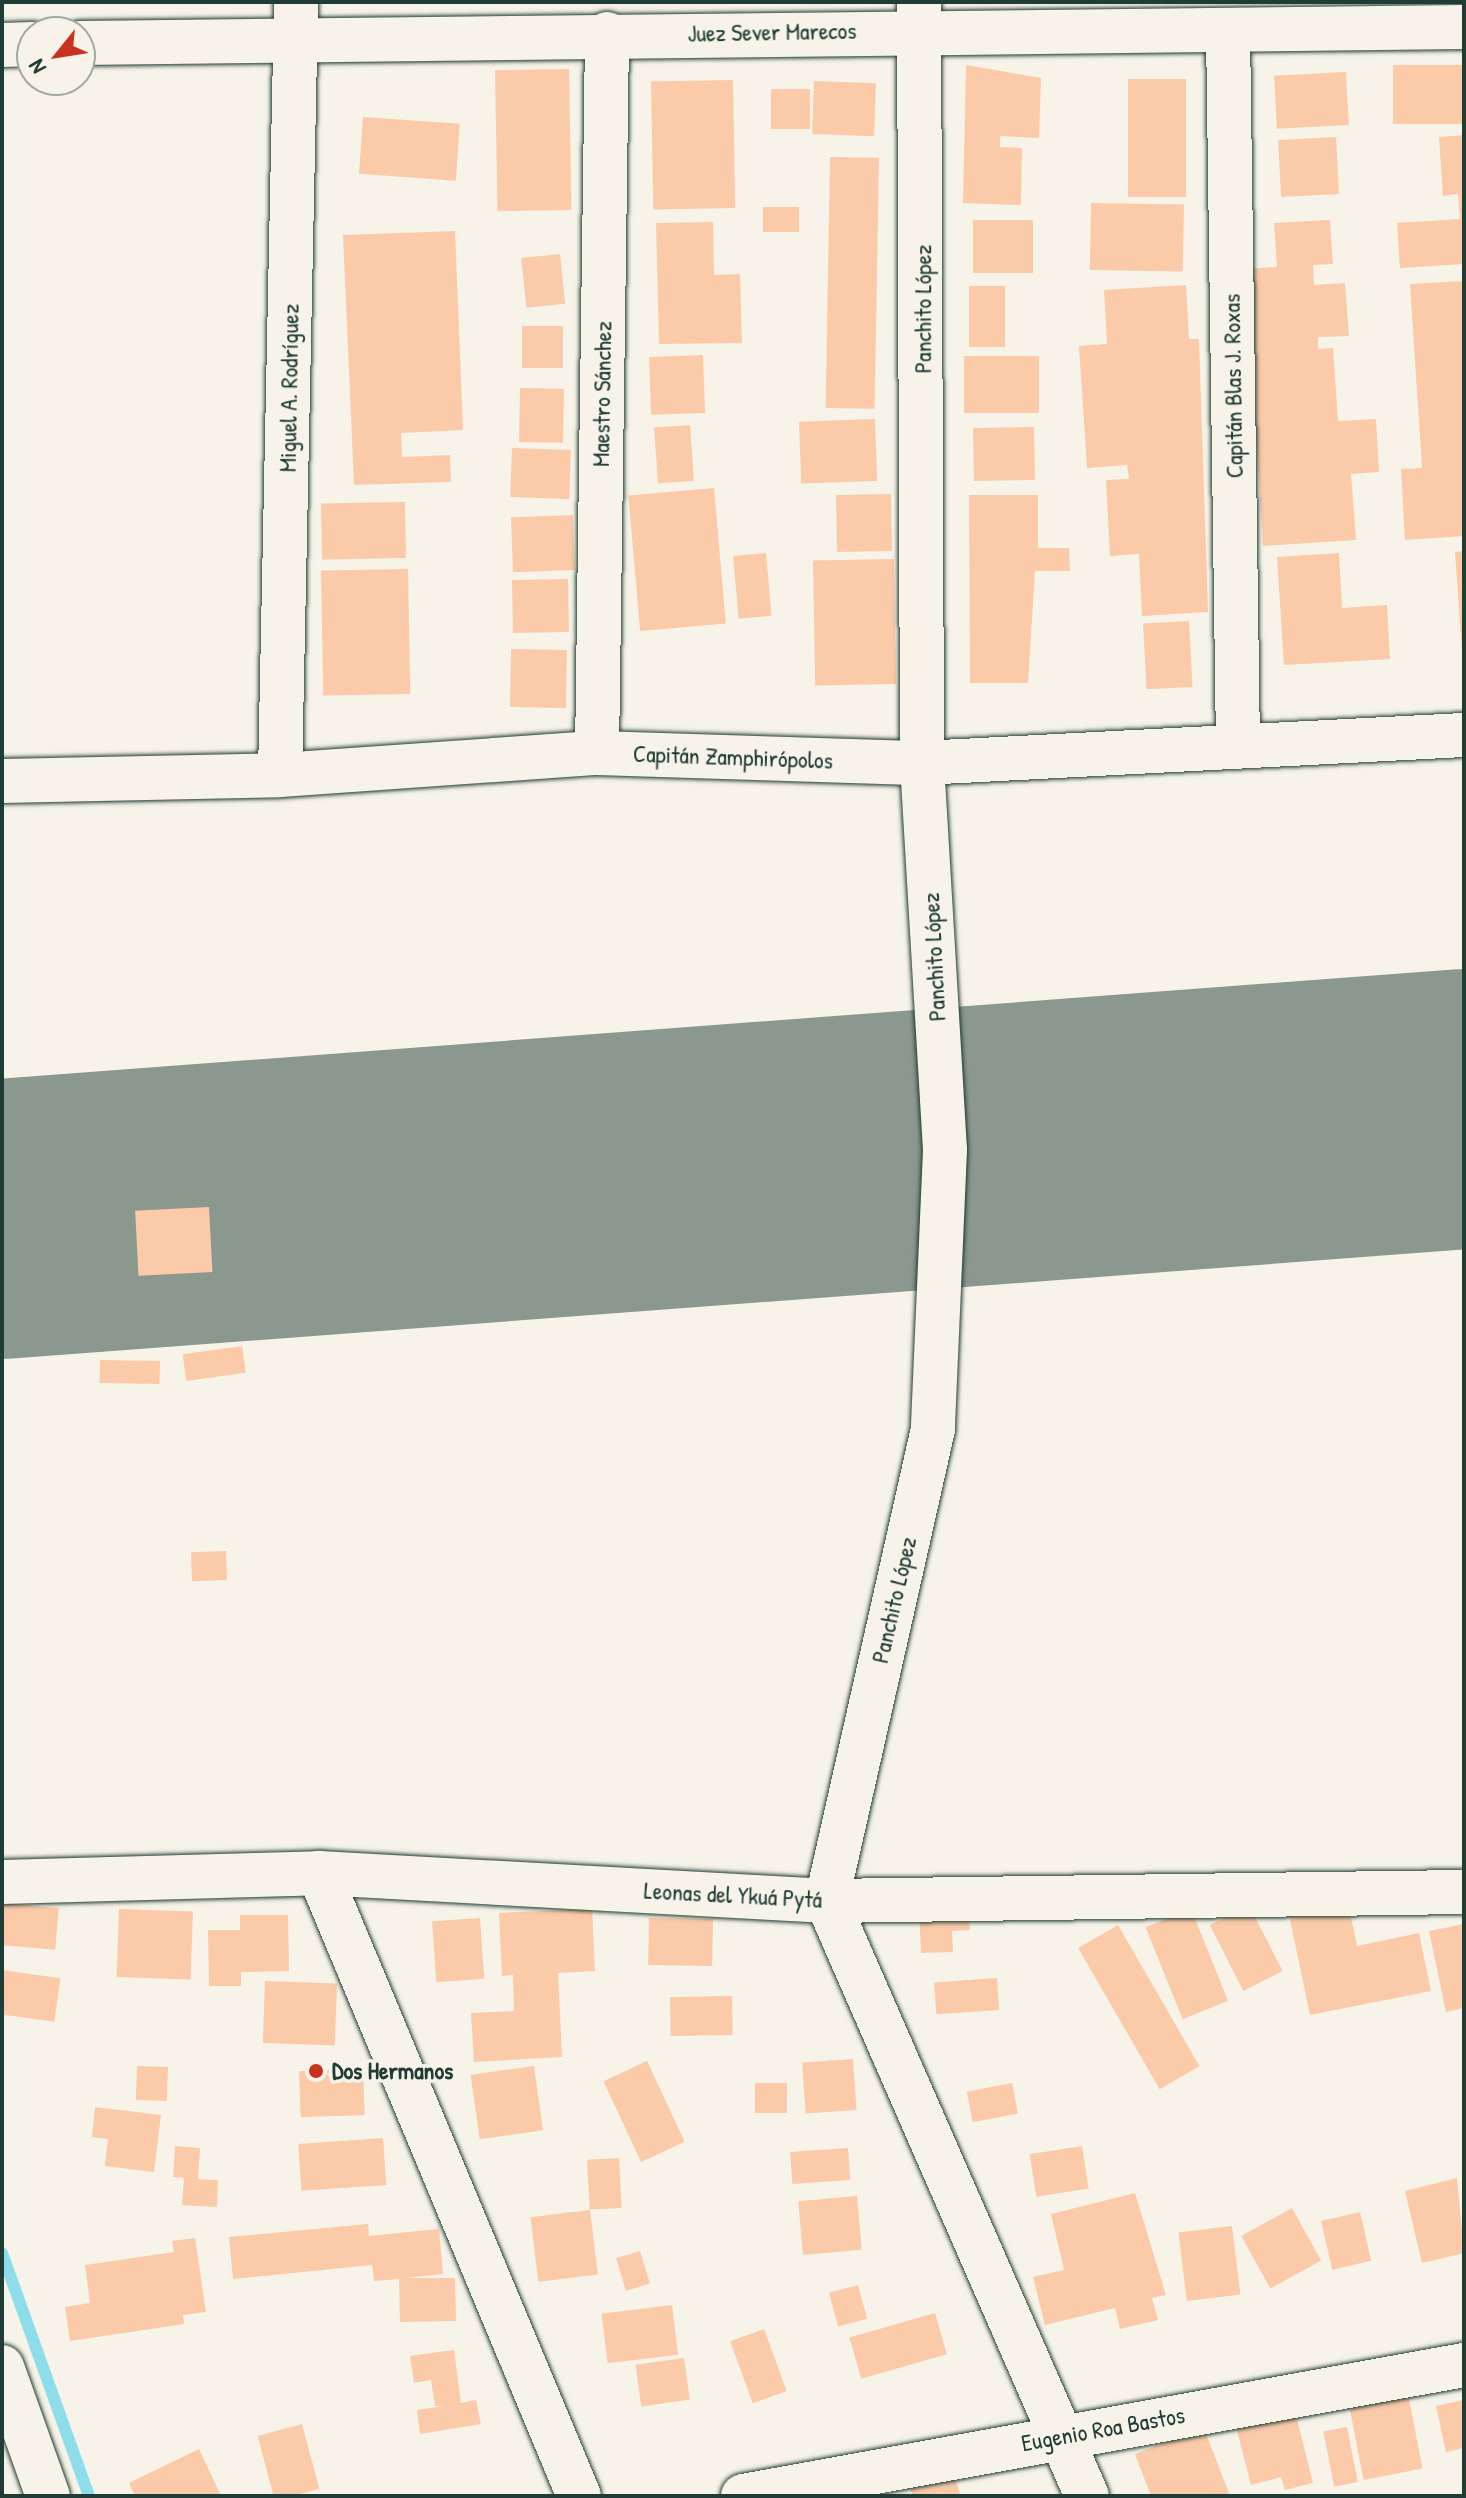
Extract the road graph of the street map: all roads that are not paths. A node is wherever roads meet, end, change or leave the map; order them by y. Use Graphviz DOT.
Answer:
graph roads {
  1 [pos="921,16"];
  2 [pos="297,20"];
  3 [pos="1464,27"];
  4 [pos="1228,30"];
  5 [pos="607,34"];
  6 [pos="96,41"];
  7 [pos="1464,735"];
  8 [pos="1238,742"];
  9 [pos="597,753"];
  10 [pos="922,763"];
  11 [pos="280,775"];
  12 [pos="2,781"];
  13 [pos="319,1873"];
  14 [pos="2,1882"];
  15 [pos="1464,1892"];
  16 [pos="827,1901"];
  17 [pos="1464,2365"];
  18 [pos="2,2367"];
  19 [pos="1060,2436"];
  20 [pos="48,2496"];
  21 [pos="579,2496"];
  22 [pos="743,2496"];
  23 [pos="1087,2496"];
  1 -- 4 [label="street, Juez Sever Marecos"];
  1 -- 5 [label="street, Juez Sever Marecos"];
  1 -- 10 [label="street, Panchito López"];
  2 -- 5 [label="street, Juez Sever Marecos"];
  2 -- 6 [label="street, Juez Sever Marecos"];
  2 -- 11 [label="street, Miguel A. Rodríguez"];
  3 -- 4 [label="street, Juez Sever Marecos"];
  4 -- 8 [label="street, Capitán Blas J. Roxas"];
  5 -- 9 [label="street, Maestro Sánchez"];
  7 -- 8 [label="street, Capitán Zamphirópolos"];
  8 -- 10 [label="street, Capitán Zamphirópolos"];
  9 -- 10 [label="street, Capitán Zamphirópolos"];
  9 -- 11 [label="street, Capitán Zamphirópolos"];
  10 -- 16 [label="street, Panchito López"];
  11 -- 12 [label="street, Capitán Zamphirópolos"];
  13 -- 14 [label="street, Leonas del Ykuá Pytá"];
  13 -- 16 [label="street, Leonas del Ykuá Pytá"];
  13 -- 21 [label="street"];
  15 -- 16 [label="street, Leonas del Ykuá Pytá"];
  16 -- 19 [label="street"];
  17 -- 19 [label="street, Eugenio Roa Bastos"];
  18 -- 20 [label="street"];
  19 -- 22 [label="street, Eugenio Roa Bastos"];
  19 -- 23 [label="street"];
}
